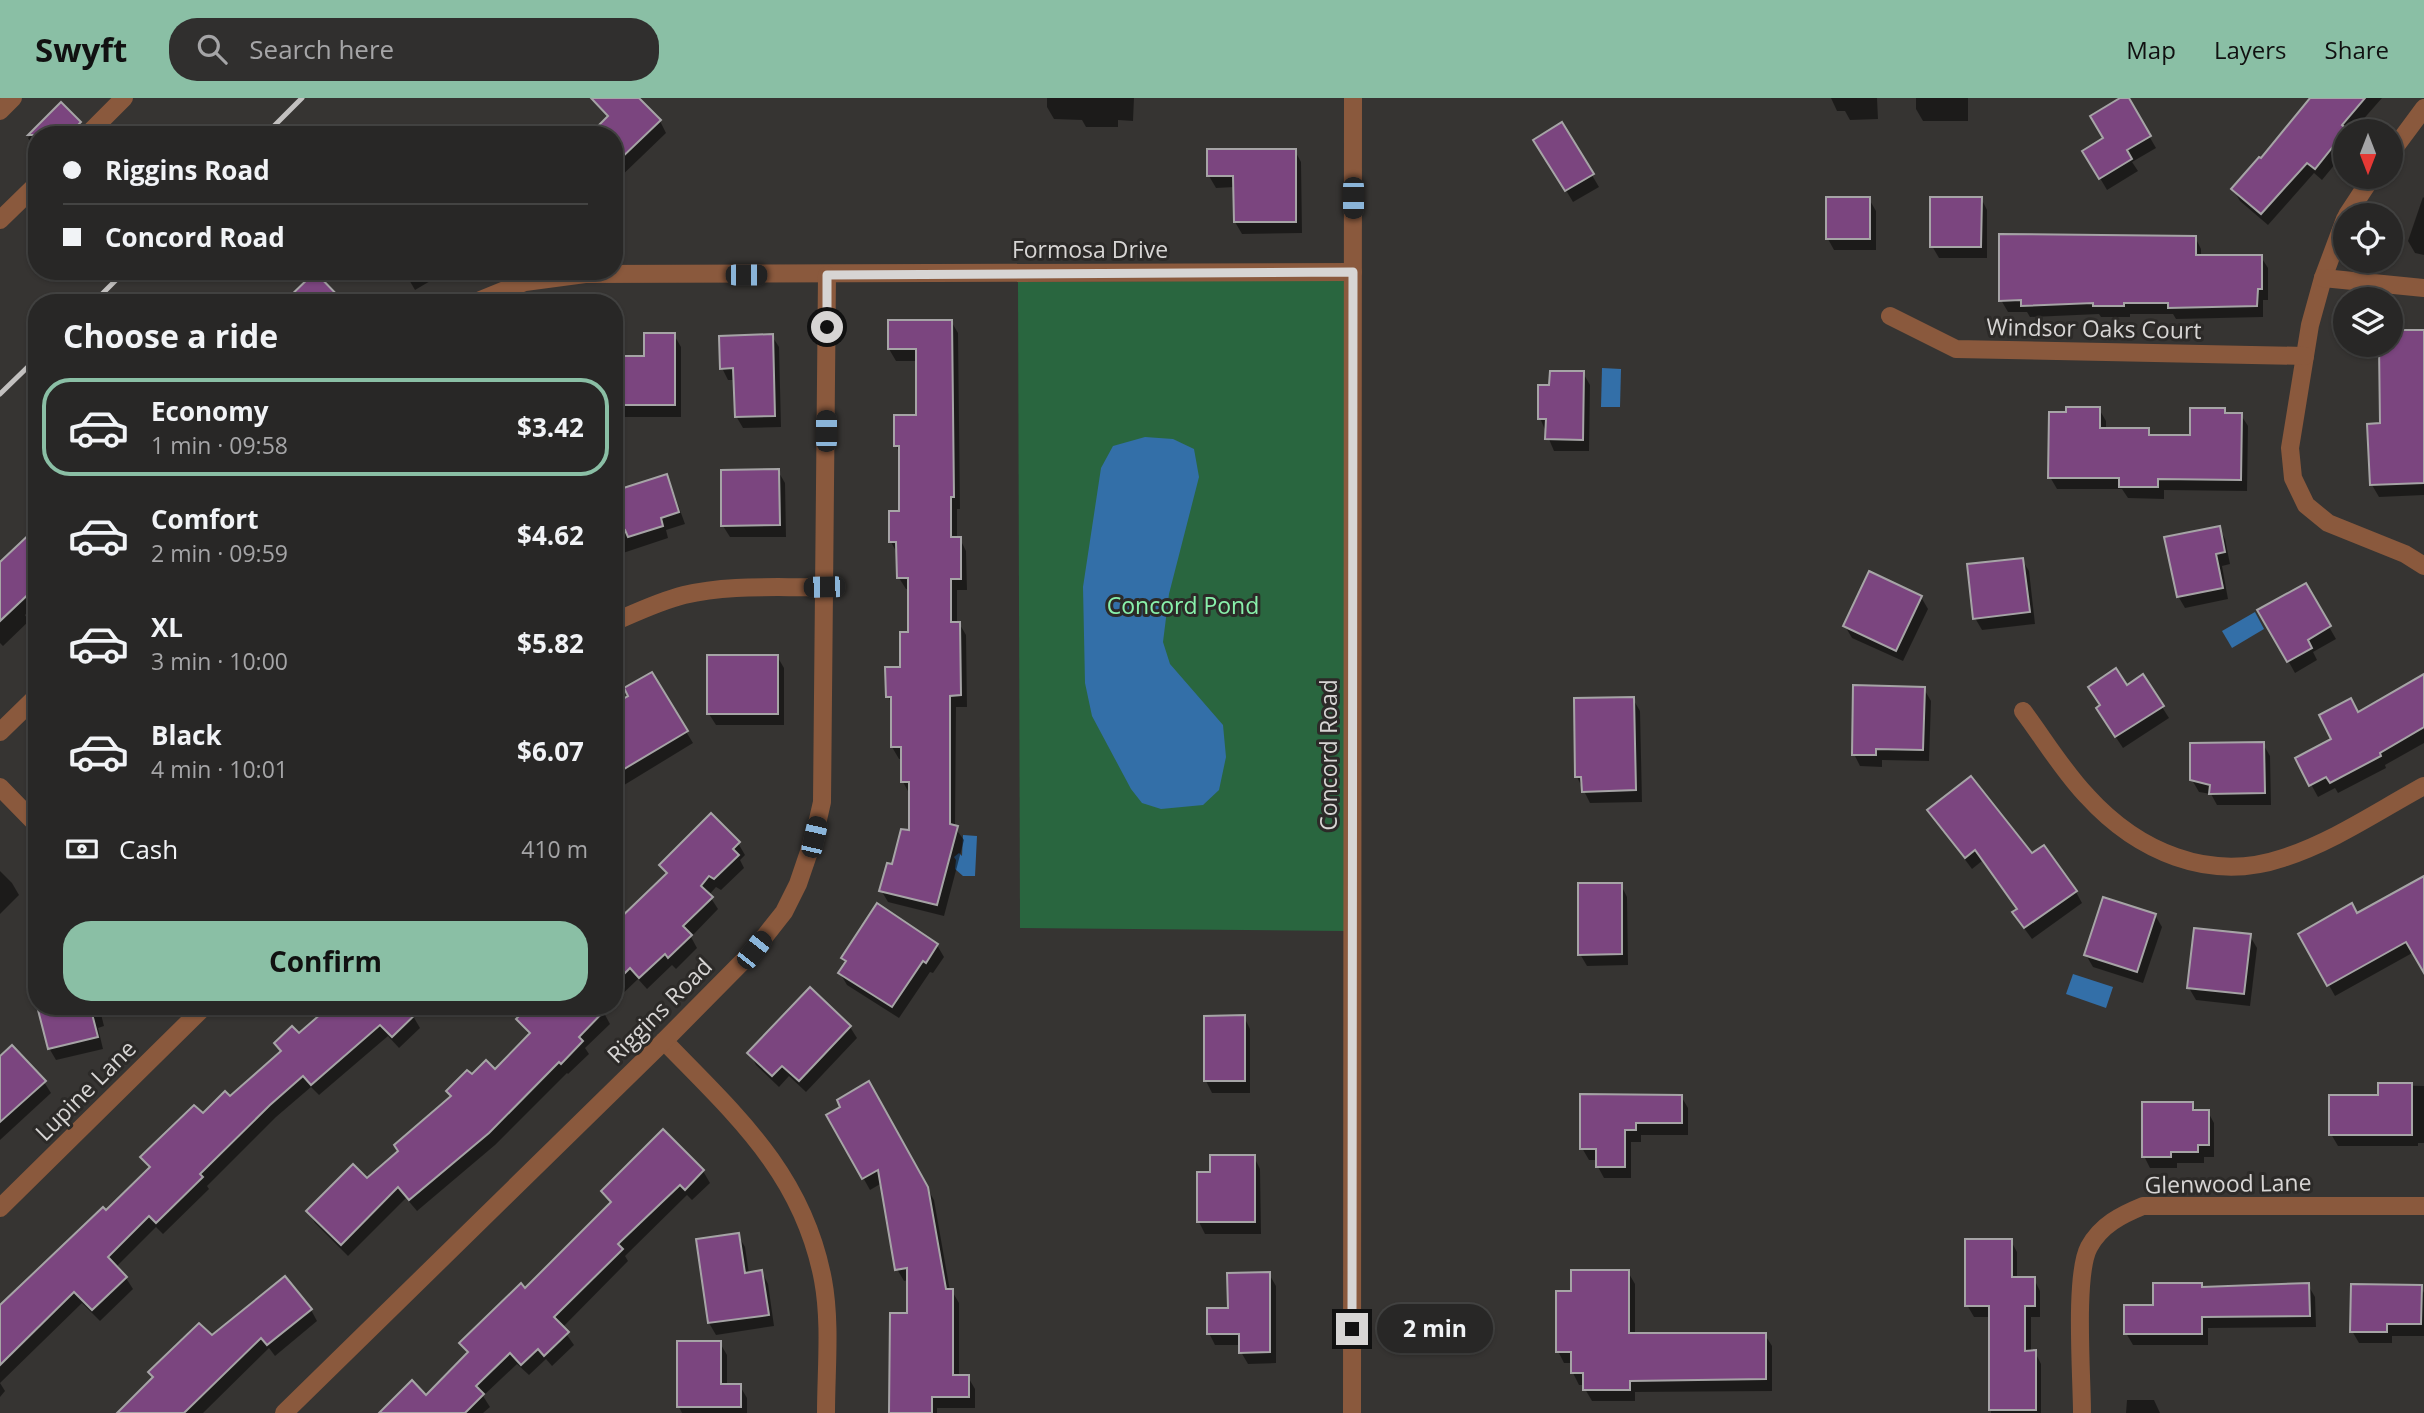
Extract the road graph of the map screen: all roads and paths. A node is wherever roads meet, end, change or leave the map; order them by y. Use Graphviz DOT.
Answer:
graph roads {
  1 [pos="13,98"];
  2 [pos="1353,98"];
  3 [pos="117,101"];
  4 [pos="2424,108"];
  5 [pos="0,111"];
  6 [pos="95,126"];
  7 [pos="2403,136"];
  8 [pos="28,193"];
  9 [pos="0,220"];
  10 [pos="2333,251"];
  11 [pos="1353,272"];
  12 [pos="623,274"];
  13 [pos="827,275"];
  14 [pos="2323,278"];
  15 [pos="540,280"];
  16 [pos="2424,288"];
  17 [pos="495,294"];
  18 [pos="1890,316"];
  19 [pos="2305,356"];
  20 [pos="2424,566"];
  21 [pos="824,587"];
  22 [pos="623,618"];
  23 [pos="28,705"];
  24 [pos="2023,711"];
  25 [pos="0,732"];
  26 [pos="2424,786"];
  27 [pos="0,787"];
  28 [pos="28,816"];
  29 [pos="196,1015"];
  30 [pos="664,1041"];
  31 [pos="2424,1206"];
  32 [pos="0,1208"];
  33 [pos="284,1413"];
  34 [pos="826,1413"];
  35 [pos="1352,1413"];
  36 [pos="2082,1413"];
  1 -- 5 [label="street"];
  2 -- 11 [label="street, Concord Road"];
  3 -- 6 [label="street"];
  4 -- 7 [label="street"];
  8 -- 9 [label="street"];
  10 -- 14 [label="street"];
  11 -- 13 [label="street, Formosa Drive"];
  11 -- 35 [label="street, Concord Road"];
  12 -- 13 [label="street, Formosa Drive"];
  13 -- 21 [label="street, Riggins Road"];
  14 -- 16 [label="street"];
  14 -- 19 [label="street"];
  15 -- 17 [label="street, Formosa Drive"];
  18 -- 19 [label="street, Windsor Oaks Court"];
  19 -- 20 [label="street"];
  21 -- 22 [label="street"];
  21 -- 30 [label="street, Riggins Road"];
  23 -- 25 [label="street"];
  24 -- 26 [label="street"];
  27 -- 28 [label="street"];
  29 -- 32 [label="street, Lupine Lane"];
  30 -- 33 [label="street, Riggins Road"];
  30 -- 34 [label="street"];
  31 -- 36 [label="street, Glenwood Lane"];
}
